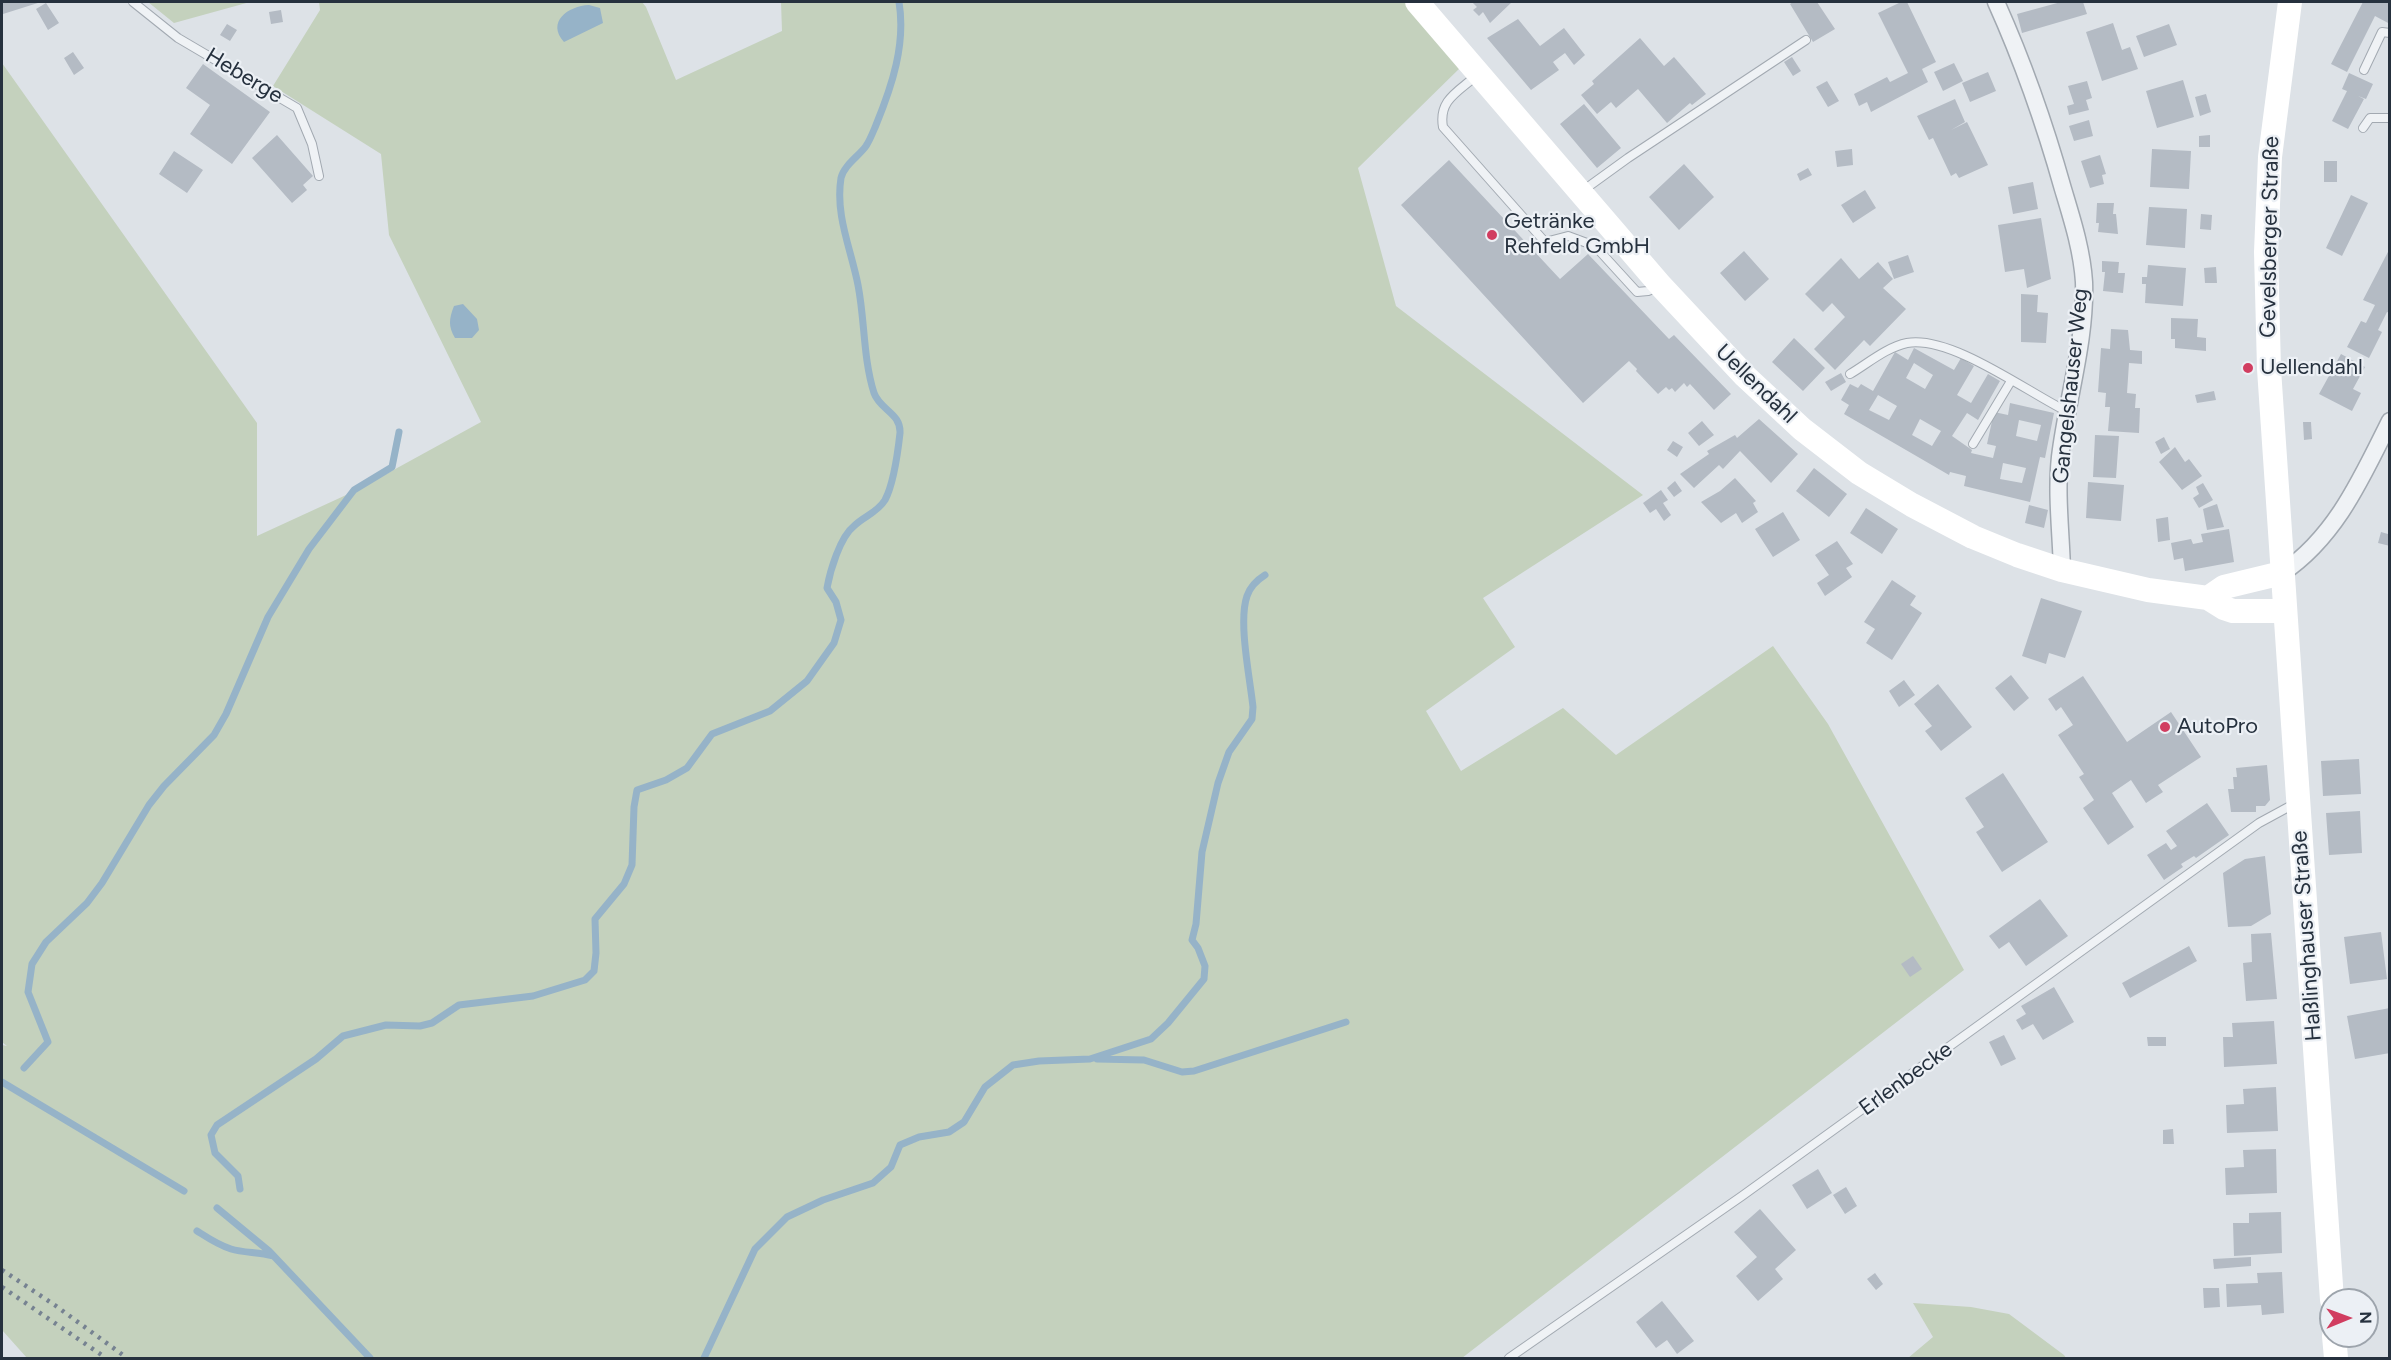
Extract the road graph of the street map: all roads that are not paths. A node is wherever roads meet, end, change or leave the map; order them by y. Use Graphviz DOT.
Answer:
graph roads {
  1 [pos="133,2"];
  2 [pos="1417,2"];
  3 [pos="1996,2"];
  4 [pos="2290,2"];
  5 [pos="2390,33"];
  6 [pos="1806,40"];
  7 [pos="2364,70"];
  8 [pos="1479,74"];
  9 [pos="2390,118"];
  10 [pos="2363,128"];
  11 [pos="318,176"];
  12 [pos="1581,192"];
  13 [pos="1661,286"];
  14 [pos="1850,374"];
  15 [pos="2011,381"];
  16 [pos="2068,412"];
  17 [pos="2390,421"];
  18 [pos="1973,444"];
  19 [pos="2062,570"];
  20 [pos="2282,573"];
  21 [pos="2208,598"];
  22 [pos="2284,611"];
  23 [pos="2297,802"];
  24 [pos="2331,1288"];
  25 [pos="1513,1357"];
  1 -- 11 [label="lane, Heberge"];
  2 -- 8 [label="main road, Uellendahl"];
  3 -- 16 [label="street, Gangelshauser Weg"];
  4 -- 20 [label="main road, Gevelsberger Straße"];
  5 -- 7 [label="lane"];
  6 -- 12 [label="lane"];
  8 -- 12 [label="main road, Uellendahl"];
  8 -- 13 [label="lane"];
  9 -- 10 [label="lane"];
  12 -- 13 [label="main road, Uellendahl"];
  13 -- 19 [label="main road, Uellendahl"];
  14 -- 15 [label="lane"];
  15 -- 16 [label="lane"];
  15 -- 18 [label="lane"];
  16 -- 19 [label="street, Gangelshauser Weg"];
  17 -- 20 [label="street"];
  19 -- 21 [label="main road, Uellendahl"];
  20 -- 21 [label="main road"];
  20 -- 22 [label="main road, Haßlinghauser Straße"];
  21 -- 22 [label="main road, Uellendahl"];
  22 -- 23 [label="main road, Haßlinghauser Straße"];
  23 -- 24 [label="main road, Haßlinghauser Straße"];
  23 -- 25 [label="lane, Erlenbecke"];
}
